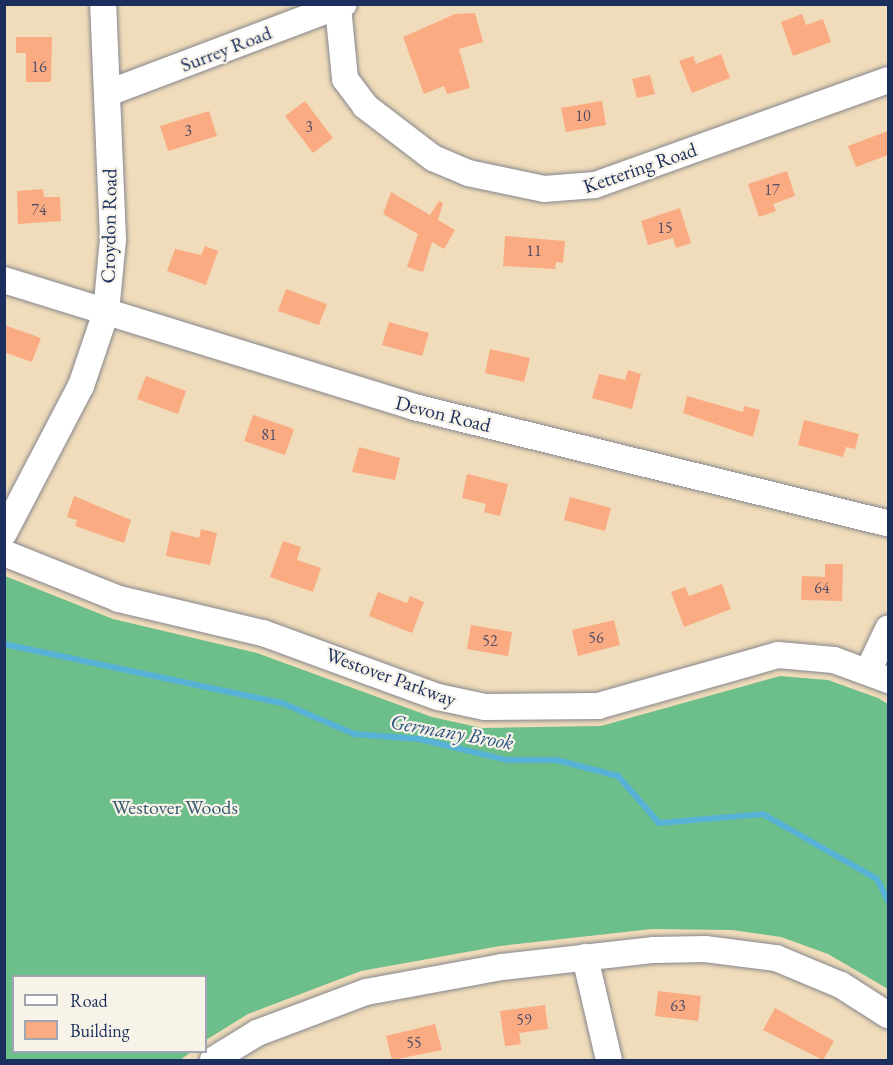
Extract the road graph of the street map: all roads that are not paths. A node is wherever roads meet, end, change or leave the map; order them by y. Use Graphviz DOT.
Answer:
graph roads {
  1 [pos="103,4"];
  2 [pos="341,6"];
  3 [pos="888,81"];
  4 [pos="108,93"];
  5 [pos="4,280"];
  6 [pos="105,312"];
  7 [pos="888,524"];
  8 [pos="4,533"];
  9 [pos="4,553"];
  10 [pos="888,629"];
  11 [pos="878,676"];
  12 [pos="585,957"];
  13 [pos="888,1015"];
  14 [pos="213,1060"];
  15 [pos="609,1060"];
  1 -- 4 [label="street, Croydon Road"];
  2 -- 3 [label="street, Kettering Road"];
  2 -- 4 [label="street, Surrey Road"];
  4 -- 6 [label="street, Croydon Road"];
  5 -- 6 [label="street, Devon Road"];
  6 -- 7 [label="street, Devon Road"];
  6 -- 8 [label="street, Croydon Road"];
  9 -- 11 [label="street, Westover Parkway"];
  10 -- 11 [label="street"];
  12 -- 13 [label="street"];
  12 -- 14 [label="street"];
  12 -- 15 [label="street"];
}
